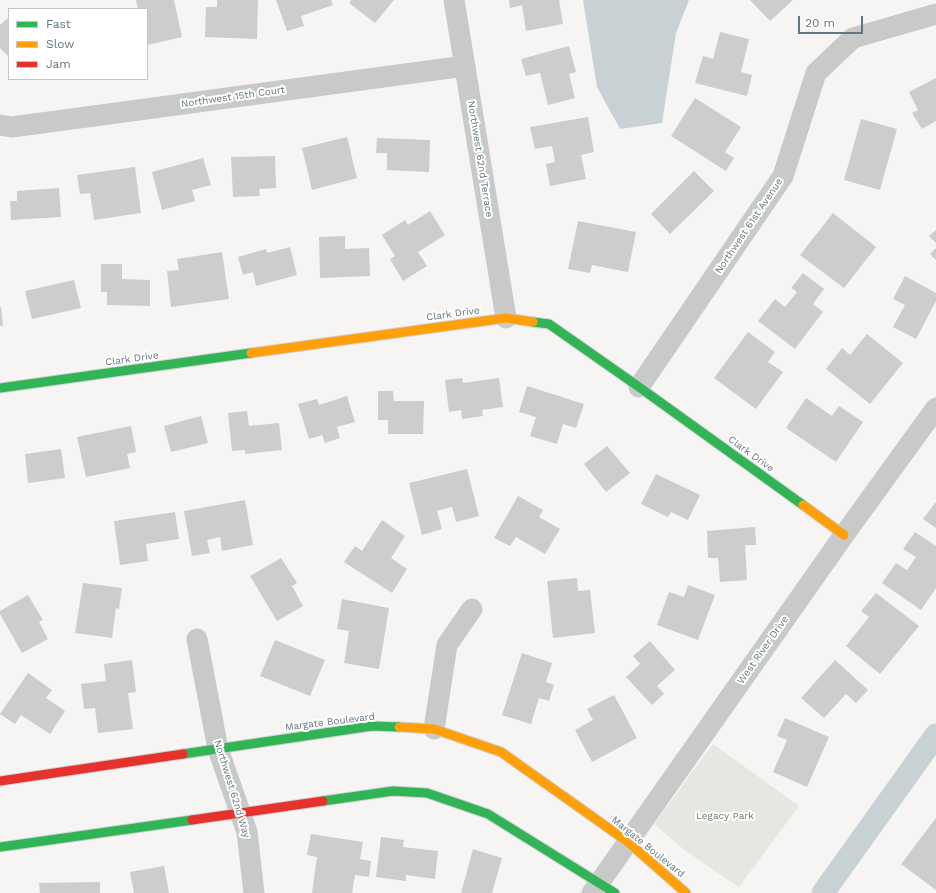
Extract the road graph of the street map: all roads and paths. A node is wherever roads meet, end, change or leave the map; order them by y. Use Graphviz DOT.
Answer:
graph roads {
  1 [pos="454,0"];
  2 [pos="936,14"];
  3 [pos="465,66"];
  4 [pos="0,125"];
  5 [pos="506,318"];
  6 [pos="639,386"];
  7 [pos="0,388"];
  8 [pos="936,408"];
  9 [pos="844,535"];
  10 [pos="472,609"];
  11 [pos="197,639"];
  12 [pos="434,729"];
  13 [pos="218,749"];
  14 [pos="0,781"];
  15 [pos="240,813"];
  16 [pos="628,842"];
  17 [pos="0,847"];
  18 [pos="602,890"];
  19 [pos="254,893"];
  20 [pos="686,893"];
  1 -- 3 [label="street, Northwest 62nd Terrace"];
  2 -- 6 [label="street, Northwest 61st Avenue"];
  3 -- 4 [label="street, Northwest 15th Court"];
  3 -- 5 [label="street, Northwest 62nd Terrace"];
  5 -- 6 [label="street, Clark Drive"];
  5 -- 7 [label="street, Clark Drive"];
  6 -- 9 [label="street, Clark Drive"];
  8 -- 9 [label="street, West River Drive"];
  9 -- 16 [label="street, West River Drive"];
  10 -- 12 [label="street"];
  11 -- 13 [label="street, Northwest 62nd Way"];
  12 -- 13 [label="street, Margate Boulevard"];
  12 -- 16 [label="street, Margate Boulevard"];
  13 -- 14 [label="street, Margate Boulevard"];
  13 -- 15 [label="street, Northwest 62nd Way"];
  15 -- 17 [label="street"];
  15 -- 18 [label="street"];
  15 -- 19 [label="street, Northwest 62nd Way"];
  16 -- 18 [label="street, West River Drive"];
  16 -- 20 [label="street, Margate Boulevard"];
}
